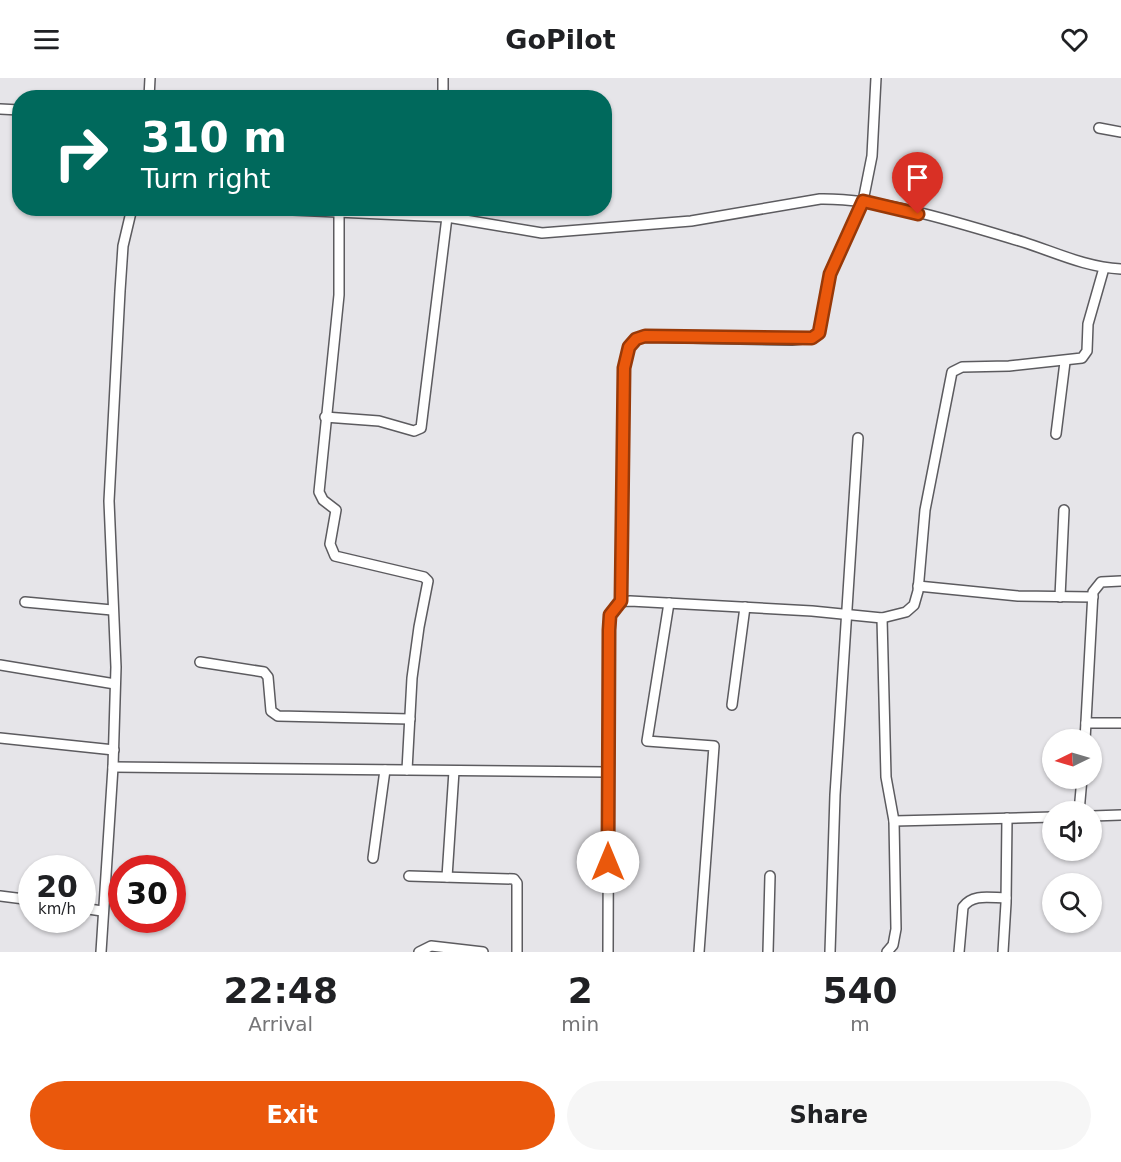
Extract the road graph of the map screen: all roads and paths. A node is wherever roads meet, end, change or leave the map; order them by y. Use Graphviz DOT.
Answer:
graph roads {
  1 [pos="876,78"];
  2 [pos="1099,128"];
  3 [pos="1121,132"];
  4 [pos="863,201"];
  5 [pos="130,216"];
  6 [pos="339,216"];
  7 [pos="443,216"];
  8 [pos="447,218"];
  9 [pos="1104,268"];
  10 [pos="1121,269"];
  11 [pos="1065,362"];
  12 [pos="325,417"];
  13 [pos="1056,434"];
  14 [pos="858,438"];
  15 [pos="1064,510"];
  16 [pos="1121,581"];
  17 [pos="918,586"];
  18 [pos="1060,597"];
  19 [pos="1093,597"];
  20 [pos="621,601"];
  21 [pos="25,602"];
  22 [pos="669,603"];
  23 [pos="744,607"];
  24 [pos="112,610"];
  25 [pos="848,615"];
  26 [pos="882,618"];
  27 [pos="200,662"];
  28 [pos="0,665"];
  29 [pos="115,684"];
  30 [pos="732,705"];
  31 [pos="410,719"];
  32 [pos="1086,723"];
  33 [pos="1121,723"];
  34 [pos="1086,729"];
  35 [pos="0,738"];
  36 [pos="114,750"];
  37 [pos="113,767"];
  38 [pos="386,770"];
  39 [pos="407,770"];
  40 [pos="454,771"];
  41 [pos="607,772"];
  42 [pos="1121,815"];
  43 [pos="1042,816"];
  44 [pos="1102,816"];
  45 [pos="1006,818"];
  46 [pos="894,821"];
  47 [pos="373,858"];
  48 [pos="409,876"];
  49 [pos="770,876"];
  50 [pos="447,877"];
  51 [pos="0,896"];
  52 [pos="18,898"];
  53 [pos="1006,898"];
  54 [pos="96,910"];
  55 [pos="102,911"];
  56 [pos="101,952"];
  57 [pos="419,952"];
  58 [pos="483,952"];
  59 [pos="517,952"];
  60 [pos="608,952"];
  61 [pos="699,952"];
  62 [pos="768,952"];
  63 [pos="830,952"];
  64 [pos="887,952"];
  65 [pos="959,952"];
  66 [pos="1003,952"];
  1 -- 4 [label="street"];
  2 -- 3 [label="street"];
  4 -- 8 [label="street"];
  4 -- 9 [label="street"];
  4 -- 20 [label="street"];
  5 -- 24 [label="street"];
  6 -- 12 [label="street"];
  7 -- 8 [label="street"];
  8 -- 12 [label="street"];
  9 -- 10 [label="street"];
  9 -- 11 [label="street"];
  11 -- 13 [label="street"];
  11 -- 17 [label="street"];
  12 -- 31 [label="street"];
  14 -- 25 [label="street"];
  15 -- 18 [label="street"];
  16 -- 19 [label="street"];
  17 -- 18 [label="street"];
  17 -- 26 [label="street"];
  18 -- 19 [label="street"];
  19 -- 32 [label="street"];
  20 -- 22 [label="street"];
  20 -- 41 [label="street"];
  21 -- 24 [label="street"];
  22 -- 23 [label="street"];
  22 -- 61 [label="street"];
  23 -- 25 [label="street"];
  23 -- 30 [label="street"];
  24 -- 29 [label="street"];
  25 -- 26 [label="street"];
  25 -- 63 [label="street"];
  26 -- 46 [label="street"];
  27 -- 31 [label="street"];
  28 -- 29 [label="street"];
  29 -- 36 [label="street"];
  31 -- 39 [label="street"];
  32 -- 33 [label="street"];
  32 -- 34 [label="street"];
  35 -- 36 [label="street"];
  36 -- 37 [label="street"];
  37 -- 38 [label="street"];
  37 -- 55 [label="street"];
  38 -- 39 [label="street"];
  38 -- 47 [label="street"];
  39 -- 40 [label="street"];
  40 -- 41 [label="street"];
  40 -- 50 [label="street"];
  41 -- 60 [label="street"];
  42 -- 44 [label="street"];
  43 -- 45 [label="street"];
  45 -- 46 [label="street"];
  45 -- 53 [label="street"];
  46 -- 64 [label="street"];
  48 -- 50 [label="street"];
  49 -- 62 [label="street"];
  50 -- 59 [label="street"];
  51 -- 52 [label="street"];
  53 -- 65 [label="street"];
  53 -- 66 [label="street"];
  54 -- 55 [label="street"];
  55 -- 56 [label="street"];
  57 -- 58 [label="street"];
}
